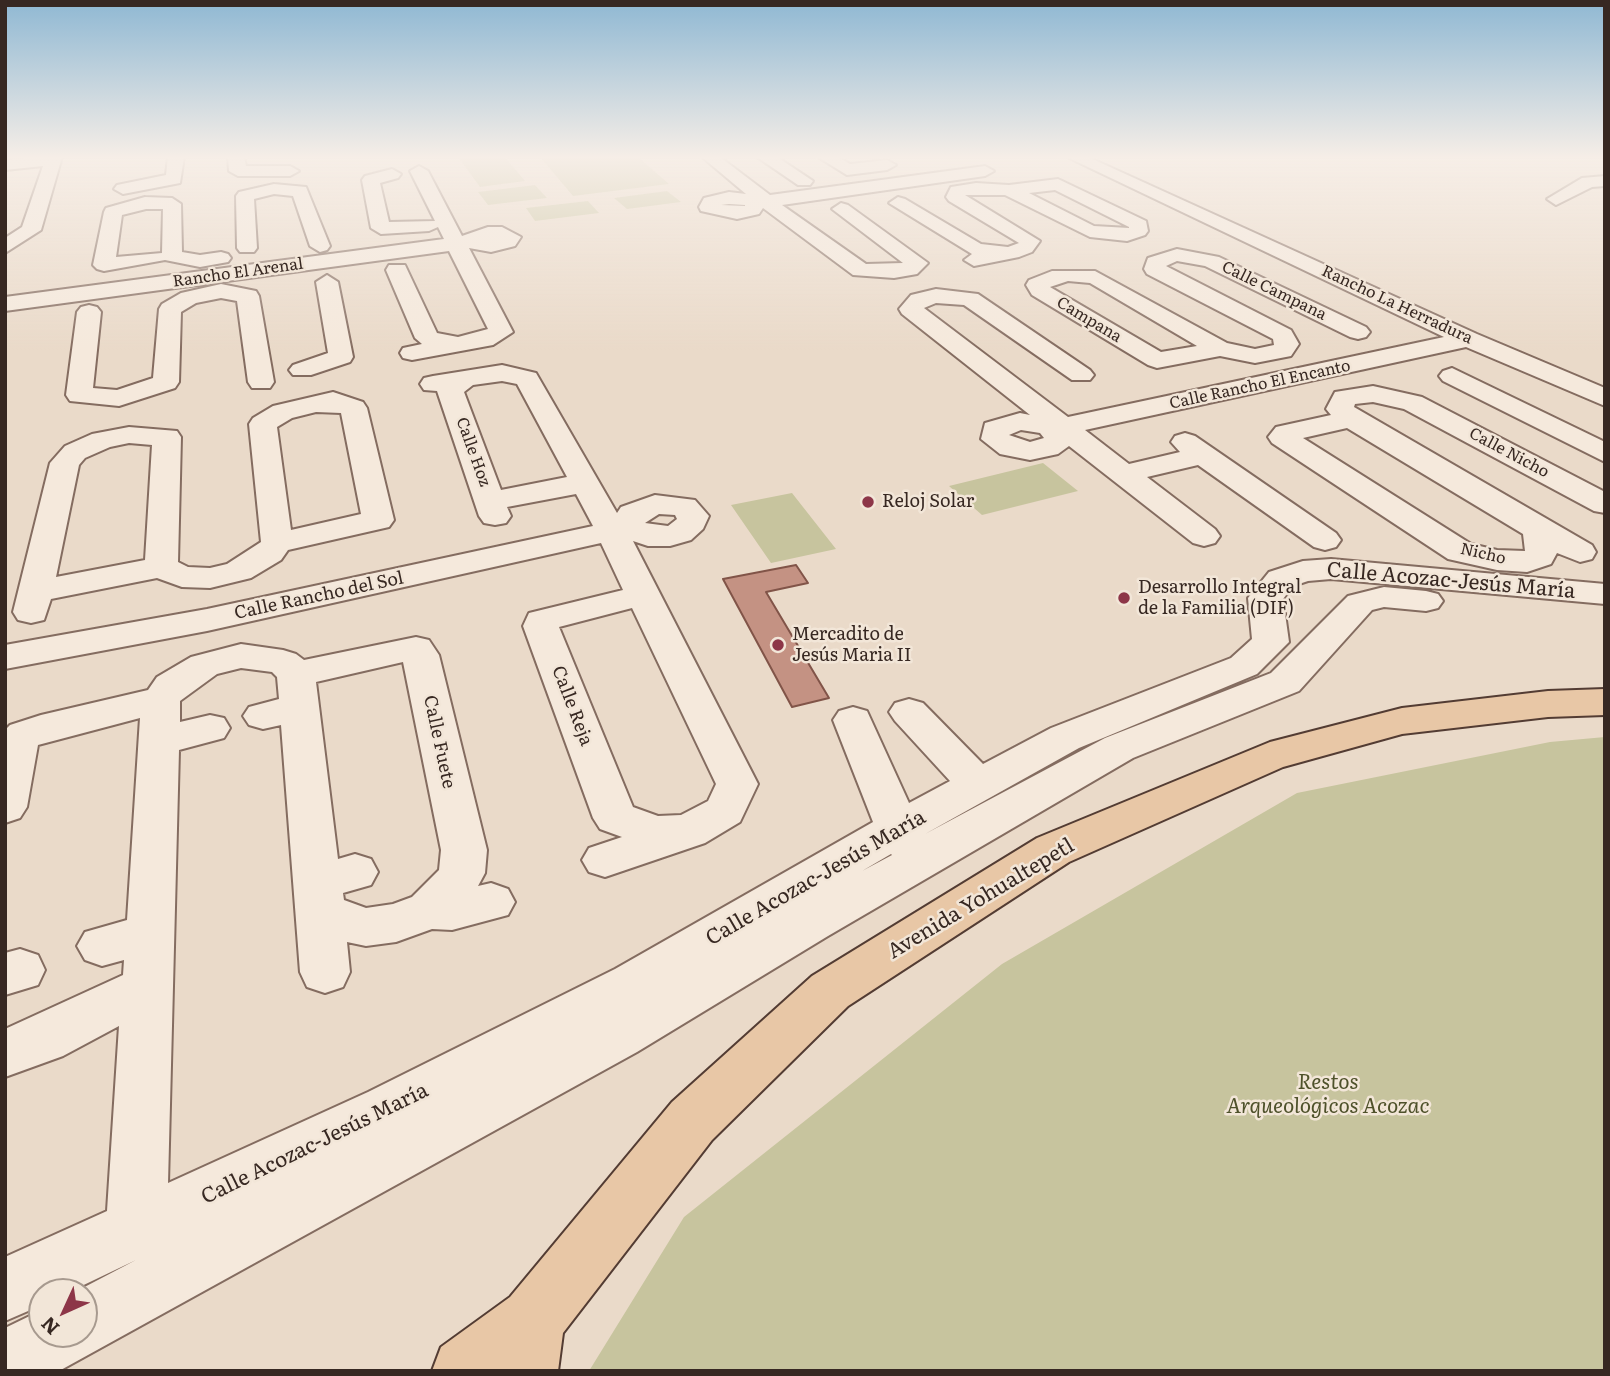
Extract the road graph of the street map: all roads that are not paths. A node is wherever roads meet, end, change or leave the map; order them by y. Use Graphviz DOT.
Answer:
graph roads {
  1 [pos="33,221"];
  2 [pos="108,221"];
  3 [pos="177,221"];
  4 [pos="237,221"];
  5 [pos="311,221"];
  6 [pos="380,221"];
  7 [pos="792,221"];
  8 [pos="857,221"];
  9 [pos="930,221"];
  10 [pos="1004,221"];
  11 [pos="1067,221"];
  12 [pos="1132,221"];
  13 [pos="1210,221"];
  14 [pos="5,223"];
  15 [pos="446,223"];
  16 [pos="32,225"];
  17 [pos="5,228"];
  18 [pos="1158,231"];
  19 [pos="1118,239"];
  20 [pos="294,242"];
  21 [pos="464,243"];
  22 [pos="270,244"];
  23 [pos="5,247"];
  24 [pos="1012,253"];
  25 [pos="974,260"];
  26 [pos="21,265"];
  27 [pos="471,268"];
  28 [pos="447,271"];
  29 [pos="424,274"];
  30 [pos="871,277"];
  31 [pos="1052,277"];
  32 [pos="210,279"];
  33 [pos="1019,281"];
  34 [pos="300,290"];
  35 [pos="975,290"];
  36 [pos="274,293"];
  37 [pos="936,296"];
  38 [pos="5,304"];
  39 [pos="144,313"];
  40 [pos="117,316"];
  41 [pos="1468,339"];
  42 [pos="460,345"];
  43 [pos="1220,349"];
  44 [pos="1277,349"];
  45 [pos="412,353"];
  46 [pos="367,361"];
  47 [pos="302,370"];
  48 [pos="1311,374"];
  49 [pos="475,377"];
  50 [pos="433,384"];
  51 [pos="100,388"];
  52 [pos="1016,389"];
  53 [pos="266,395"];
  54 [pos="1605,398"];
  55 [pos="1352,402"];
  56 [pos="1413,403"];
  57 [pos="57,410"];
  58 [pos="161,410"];
  59 [pos="1058,428"];
  60 [pos="1605,453"];
  61 [pos="1125,474"];
  62 [pos="584,483"];
  63 [pos="1605,504"];
  64 [pos="621,529"];
  65 [pos="1538,529"];
  66 [pos="1204,536"];
  67 [pos="1325,540"];
  68 [pos="277,543"];
  69 [pos="1580,552"];
  70 [pos="161,567"];
  71 [pos="225,574"];
  72 [pos="1473,593"];
  73 [pos="1605,594"];
  74 [pos="644,595"];
  75 [pos="1605,617"];
  76 [pos="222,643"];
  77 [pos="5,657"];
  78 [pos="287,699"];
  79 [pos="1605,702"];
  80 [pos="909,712"];
  81 [pos="160,720"];
  82 [pos="853,720"];
  83 [pos="210,728"];
  84 [pos="978,785"];
  85 [pos="5,807"];
  86 [pos="689,831"];
  87 [pos="909,845"];
  88 [pos="605,860"];
  89 [pos="332,888"];
  90 [pos="491,902"];
  91 [pos="412,916"];
  92 [pos="149,934"];
  93 [pos="102,946"];
  94 [pos="325,972"];
  95 [pos="147,986"];
  96 [pos="5,1053"];
  97 [pos="394,1132"];
  98 [pos="136,1230"];
  99 [pos="5,1290"];
  100 [pos="98,1313"];
  101 [pos="529,1346"];
  102 [pos="35,1348"];
  103 [pos="5,1364"];
  104 [pos="465,1371"];
  1 -- 16 [label="street"];
  2 -- 32 [label="street"];
  3 -- 32 [label="street"];
  4 -- 32 [label="street"];
  5 -- 20 [label="street"];
  6 -- 15 [label="street"];
  7 -- 30 [label="street"];
  8 -- 30 [label="street"];
  9 -- 24 [label="street"];
  10 -- 24 [label="street"];
  11 -- 19 [label="street"];
  12 -- 19 [label="street"];
  13 -- 41 [label="street, Rancho La Herradura"];
  14 -- 16 [label="street"];
  15 -- 21 [label="street"];
  16 -- 17 [label="street"];
  16 -- 23 [label="street"];
  16 -- 26 [label="street"];
  18 -- 19 [label="street"];
  21 -- 27 [label="street"];
  21 -- 32 [label="street, Rancho El Arenal"];
  22 -- 32 [label="street"];
  24 -- 25 [label="street"];
  27 -- 28 [label="street"];
  27 -- 42 [label="street"];
  29 -- 42 [label="street"];
  30 -- 37 [label="street"];
  30 -- 52 [label="street"];
  31 -- 33 [label="street"];
  31 -- 43 [label="street, Campana"];
  31 -- 43 [label="street, Campana"];
  32 -- 36 [label="street"];
  32 -- 38 [label="street, Rancho El Arenal"];
  32 -- 39 [label="street"];
  32 -- 53 [label="street"];
  32 -- 58 [label="street"];
  34 -- 47 [label="street"];
  35 -- 37 [label="street"];
  37 -- 52 [label="street"];
  40 -- 51 [label="street"];
  41 -- 48 [label="street, Calle Rancho El Encanto"];
  41 -- 54 [label="street, Rancho La Herradura"];
  42 -- 45 [label="street"];
  43 -- 44 [label="street, Campana"];
  44 -- 44 [label="street, Calle Campana"];
  44 -- 48 [label="street, Campana"];
  46 -- 47 [label="street"];
  47 -- 53 [label="street"];
  48 -- 55 [label="street"];
  48 -- 59 [label="street, Calle Rancho El Encanto"];
  49 -- 50 [label="street"];
  49 -- 62 [label="street, Calle Reja"];
  49 -- 62 [label="street, Calle Hoz"];
  51 -- 57 [label="street"];
  51 -- 58 [label="street"];
  52 -- 59 [label="street"];
  53 -- 68 [label="street"];
  53 -- 68 [label="street"];
  55 -- 56 [label="street, Calle Nicho"];
  55 -- 65 [label="street"];
  55 -- 65 [label="street, Nicho"];
  56 -- 60 [label="street, Calle Nicho"];
  56 -- 63 [label="street, Calle Nicho"];
  58 -- 70 [label="street"];
  58 -- 70 [label="street"];
  59 -- 61 [label="street"];
  61 -- 66 [label="street"];
  61 -- 67 [label="street"];
  62 -- 64 [label="street, Calle Reja"];
  64 -- 74 [label="street, Calle Reja"];
  64 -- 76 [label="street, Calle Rancho del Sol"];
  65 -- 69 [label="street"];
  68 -- 71 [label="street"];
  70 -- 71 [label="street"];
  71 -- 76 [label="street"];
  72 -- 73 [label="street, Calle Acozac-Jesús María"];
  72 -- 75 [label="street, Calle Acozac-Jesús María"];
  72 -- 84 [label="street, Calle Acozac-Jesús María"];
  72 -- 87 [label="street, Calle Acozac-Jesús María"];
  74 -- 86 [label="street, Calle Reja"];
  74 -- 86 [label="street, Calle Reja"];
  76 -- 77 [label="street, Calle Rancho del Sol"];
  76 -- 78 [label="street"];
  76 -- 81 [label="street"];
  78 -- 89 [label="street"];
  78 -- 91 [label="street, Calle Fuete"];
  79 -- 101 [label="main road, Avenida Yohualtepetl"];
  80 -- 84 [label="street"];
  81 -- 83 [label="street"];
  81 -- 85 [label="street"];
  81 -- 92 [label="street"];
  82 -- 87 [label="street"];
  84 -- 87 [label="street, Calle Acozac-Jesús María"];
  86 -- 88 [label="street, Calle Reja"];
  87 -- 97 [label="street, Calle Acozac-Jesús María"];
  89 -- 91 [label="street"];
  89 -- 94 [label="street"];
  90 -- 91 [label="street"];
  92 -- 93 [label="street"];
  92 -- 95 [label="street"];
  95 -- 96 [label="street"];
  95 -- 98 [label="street"];
  97 -- 98 [label="street, Calle Acozac-Jesús María"];
  97 -- 100 [label="street, Calle Acozac-Jesús María"];
  98 -- 99 [label="street, Calle Acozac-Jesús María"];
  101 -- 104 [label="main road, Avenida Yohualtepetl"];
  102 -- 103 [label="street"];
}
